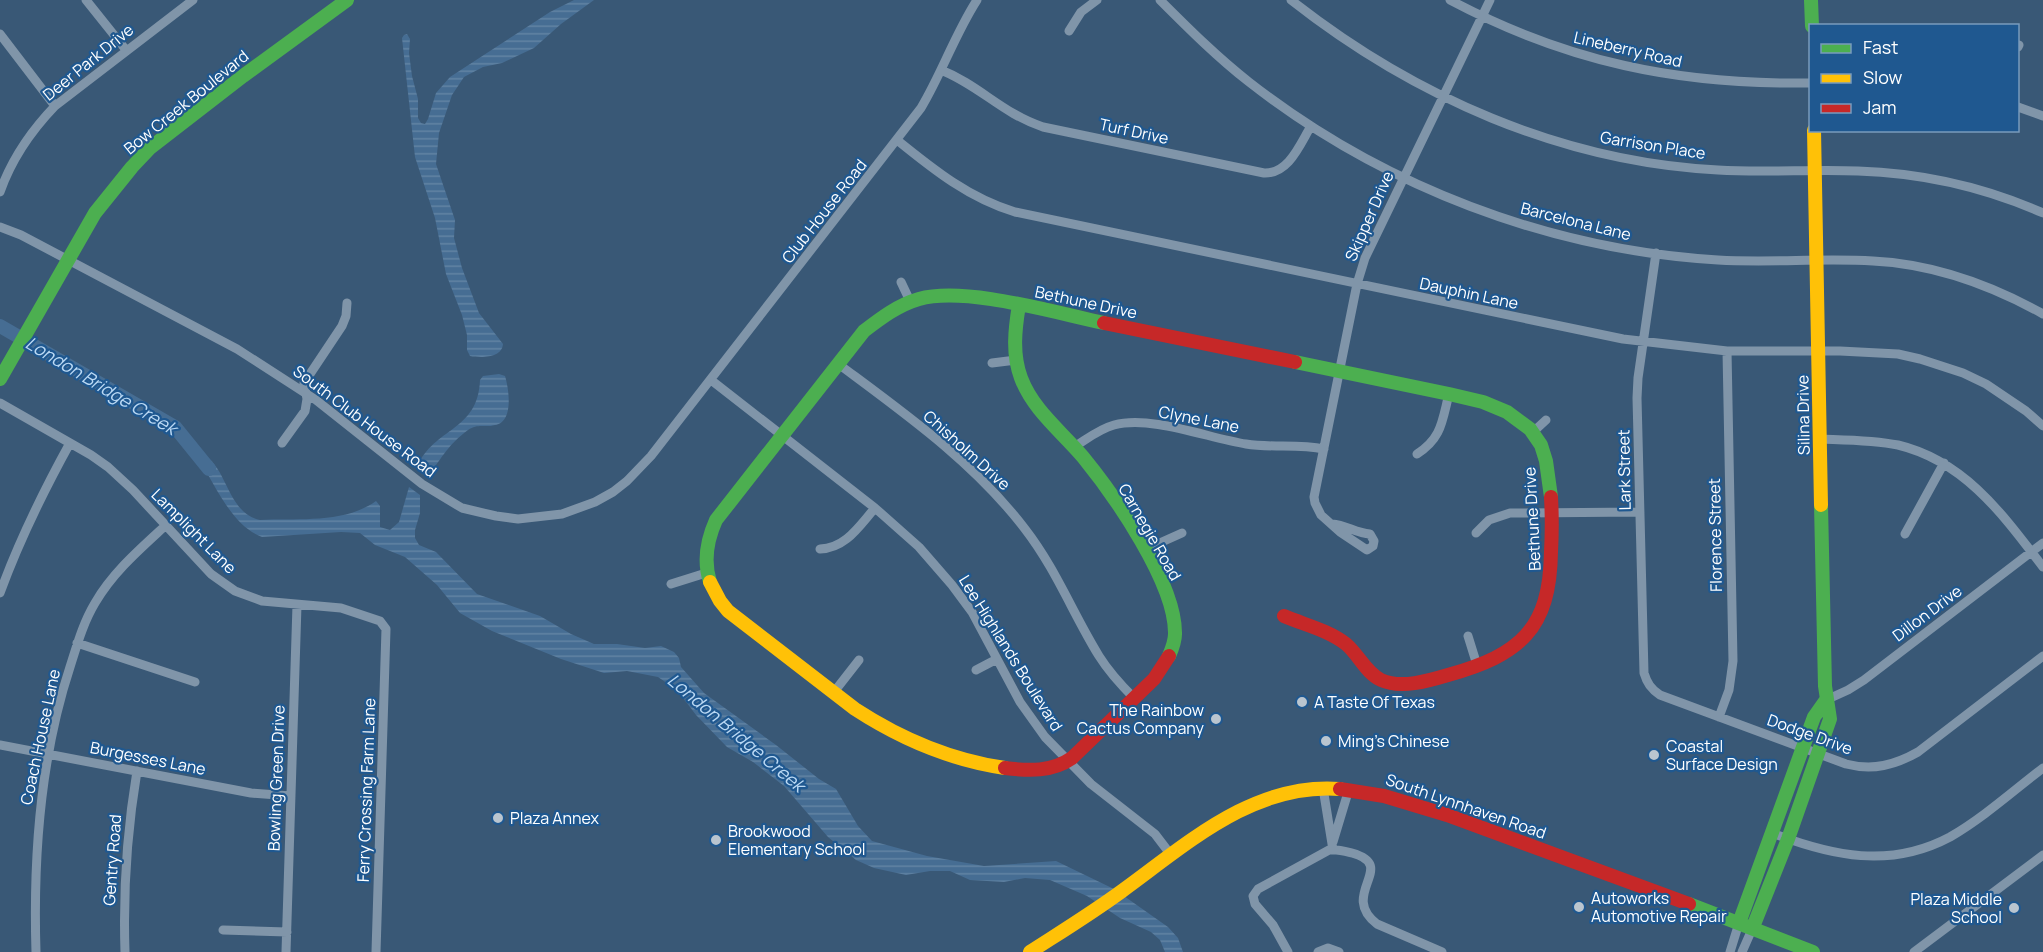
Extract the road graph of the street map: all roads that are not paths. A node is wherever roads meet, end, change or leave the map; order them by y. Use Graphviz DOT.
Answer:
graph roads {
  1 [pos="86,0"];
  2 [pos="193,0"];
  3 [pos="977,0"];
  4 [pos="1097,0"];
  5 [pos="1160,0"];
  6 [pos="1291,0"];
  7 [pos="1449,0"];
  8 [pos="1490,0"];
  9 [pos="1812,0"];
  10 [pos="338,3"];
  11 [pos="1481,17"];
  12 [pos="1812,24"];
  13 [pos="1069,31"];
  14 [pos="0,34"];
  15 [pos="126,50"];
  16 [pos="941,70"];
  17 [pos="1809,83"];
  18 [pos="1442,97"];
  19 [pos="55,106"];
  20 [pos="2019,107"];
  21 [pos="2043,116"];
  22 [pos="1311,126"];
  23 [pos="1814,132"];
  24 [pos="897,140"];
  25 [pos="1815,172"];
  26 [pos="1403,178"];
  27 [pos="0,192"];
  28 [pos="2043,213"];
  29 [pos="0,227"];
  30 [pos="1656,253"];
  31 [pos="67,261"];
  32 [pos="1816,261"];
  33 [pos="901,282"];
  34 [pos="1357,284"];
  35 [pos="910,301"];
  36 [pos="347,303"];
  37 [pos="1019,305"];
  38 [pos="2043,314"];
  39 [pos="1643,342"];
  40 [pos="1727,351"];
  41 [pos="1819,351"];
  42 [pos="1016,360"];
  43 [pos="837,363"];
  44 [pos="992,363"];
  45 [pos="1340,372"];
  46 [pos="0,379"];
  47 [pos="711,380"];
  48 [pos="304,392"];
  49 [pos="1449,394"];
  50 [pos="0,404"];
  51 [pos="1546,420"];
  52 [pos="2043,426"];
  53 [pos="674,427"];
  54 [pos="1533,432"];
  55 [pos="782,435"];
  56 [pos="1820,440"];
  57 [pos="70,443"];
  58 [pos="282,443"];
  59 [pos="1074,447"];
  60 [pos="1324,449"];
  61 [pos="1417,454"];
  62 [pos="1944,463"];
  63 [pos="875,508"];
  64 [pos="1640,512"];
  65 [pos="1551,513"];
  66 [pos="1332,524"];
  67 [pos="166,525"];
  68 [pos="1182,533"];
  69 [pos="1476,533"];
  70 [pos="1905,534"];
  71 [pos="2043,543"];
  72 [pos="820,549"];
  73 [pos="1144,550"];
  74 [pos="2031,552"];
  75 [pos="2043,567"];
  76 [pos="706,573"];
  77 [pos="671,584"];
  78 [pos="0,593"];
  79 [pos="297,605"];
  80 [pos="1284,616"];
  81 [pos="386,629"];
  82 [pos="1468,636"];
  83 [pos="78,643"];
  84 [pos="2043,657"];
  85 [pos="997,659"];
  86 [pos="859,660"];
  87 [pos="1477,665"];
  88 [pos="976,670"];
  89 [pos="195,682"];
  90 [pos="1649,685"];
  91 [pos="834,693"];
  92 [pos="1134,698"];
  93 [pos="1826,700"];
  94 [pos="1719,717"];
  95 [pos="0,745"];
  96 [pos="1804,749"];
  97 [pos="49,754"];
  98 [pos="1819,754"];
  99 [pos="1067,762"];
  100 [pos="2043,768"];
  101 [pos="137,771"];
  102 [pos="1323,788"];
  103 [pos="1349,789"];
  104 [pos="291,796"];
  105 [pos="1772,833"];
  106 [pos="1788,839"];
  107 [pos="1333,847"];
  108 [pos="1171,855"];
  109 [pos="2043,855"];
  110 [pos="1739,923"];
  111 [pos="1753,927"];
  112 [pos="222,930"];
  113 [pos="287,932"];
  114 [pos="36,952"];
  115 [pos="125,952"];
  116 [pos="286,952"];
  117 [pos="376,952"];
  118 [pos="1031,952"];
  119 [pos="1288,952"];
  120 [pos="1318,952"];
  121 [pos="1339,952"];
  122 [pos="1442,952"];
  123 [pos="1730,952"];
  124 [pos="1742,952"];
  125 [pos="1813,952"];
  126 [pos="1914,952"];
  1 -- 15 [label="street"];
  2 -- 15 [label="street, Deer Park Drive"];
  3 -- 16 [label="street, Club House Road"];
  4 -- 13 [label="street"];
  5 -- 22 [label="street, Barcelona Lane"];
  6 -- 18 [label="street, Garrison Place"];
  7 -- 11 [label="street, Lineberry Road"];
  8 -- 11 [label="street, Skipper Drive"];
  9 -- 12 [label="street"];
  10 -- 31 [label="street, Bow Creek Boulevard"];
  11 -- 17 [label="street, Lineberry Road"];
  11 -- 18 [label="street, Skipper Drive"];
  14 -- 19 [label="street"];
  15 -- 19 [label="street, Deer Park Drive"];
  16 -- 22 [label="street, Turf Drive"];
  16 -- 24 [label="street, Club House Road"];
  18 -- 25 [label="street, Garrison Place"];
  18 -- 26 [label="street, Skipper Drive"];
  19 -- 27 [label="street, Deer Park Drive"];
  20 -- 21 [label="street"];
  22 -- 26 [label="street, Barcelona Lane"];
  23 -- 25 [label="street, Silina Drive"];
  24 -- 34 [label="street, Dauphin Lane"];
  24 -- 47 [label="street, Club House Road"];
  25 -- 28 [label="street, Garrison Place"];
  25 -- 32 [label="street, Silina Drive"];
  26 -- 30 [label="street, Barcelona Lane"];
  26 -- 34 [label="street, Skipper Drive"];
  29 -- 31 [label="street, South Club House Road"];
  30 -- 32 [label="street, Barcelona Lane"];
  30 -- 39 [label="street, Lark Street"];
  31 -- 46 [label="street, Bow Creek Boulevard"];
  31 -- 48 [label="street, South Club House Road"];
  32 -- 38 [label="street, Barcelona Lane"];
  32 -- 41 [label="street, Silina Drive"];
  33 -- 35 [label="street"];
  34 -- 39 [label="street, Dauphin Lane"];
  34 -- 45 [label="street, Skipper Drive"];
  35 -- 37 [label="street, Bethune Drive"];
  35 -- 43 [label="street, Bethune Drive"];
  36 -- 48 [label="street"];
  37 -- 42 [label="street, Carnegie Road"];
  37 -- 45 [label="street, Bethune Drive"];
  39 -- 40 [label="street, Dauphin Lane"];
  39 -- 64 [label="street, Lark Street"];
  40 -- 41 [label="street, Dauphin Lane"];
  40 -- 94 [label="street, Florence Street"];
  41 -- 52 [label="street, Dauphin Lane"];
  41 -- 56 [label="street, Silina Drive"];
  42 -- 44 [label="street"];
  42 -- 59 [label="street, Carnegie Road"];
  43 -- 55 [label="street, Bethune Drive"];
  43 -- 92 [label="street, Chisholm Drive"];
  45 -- 49 [label="street, Bethune Drive"];
  45 -- 60 [label="street, Skipper Drive"];
  47 -- 53 [label="street, Club House Road"];
  47 -- 55 [label="street, Lee Highlands Boulevard"];
  48 -- 53 [label="street, South Club House Road"];
  48 -- 58 [label="street"];
  49 -- 54 [label="street, Bethune Drive"];
  49 -- 61 [label="street"];
  50 -- 57 [label="street, Lamplight Lane"];
  51 -- 54 [label="street"];
  54 -- 65 [label="street, Bethune Drive"];
  55 -- 63 [label="street, Lee Highlands Boulevard"];
  55 -- 76 [label="street, Bethune Drive"];
  56 -- 62 [label="street"];
  56 -- 93 [label="street, Silina Drive"];
  57 -- 67 [label="street, Lamplight Lane"];
  57 -- 78 [label="street"];
  59 -- 60 [label="street, Clyne Lane"];
  59 -- 73 [label="street, Carnegie Road"];
  60 -- 66 [label="street, Skipper Drive"];
  62 -- 70 [label="street"];
  62 -- 74 [label="street"];
  63 -- 72 [label="street"];
  63 -- 85 [label="street, Lee Highlands Boulevard"];
  64 -- 65 [label="street"];
  64 -- 90 [label="street, Lark Street"];
  65 -- 69 [label="street"];
  65 -- 87 [label="street, Bethune Drive"];
  67 -- 79 [label="street, Lamplight Lane"];
  67 -- 83 [label="street, Coach House Lane"];
  68 -- 73 [label="street"];
  71 -- 74 [label="street, Dillon Drive"];
  73 -- 92 [label="street, Carnegie Road"];
  74 -- 75 [label="street"];
  74 -- 93 [label="street, Dillon Drive"];
  76 -- 77 [label="street"];
  76 -- 91 [label="street, Bethune Drive"];
  79 -- 81 [label="street, Lamplight Lane"];
  79 -- 104 [label="street, Bowling Green Drive"];
  80 -- 87 [label="street, Bethune Drive"];
  81 -- 117 [label="street, Ferry Crossing Farm Lane"];
  82 -- 87 [label="street"];
  83 -- 89 [label="street"];
  83 -- 97 [label="street, Coach House Lane"];
  84 -- 98 [label="street, Dodge Drive"];
  85 -- 88 [label="street"];
  85 -- 99 [label="street, Lee Highlands Boulevard"];
  86 -- 91 [label="street"];
  90 -- 94 [label="street, Dodge Drive"];
  91 -- 99 [label="street, Bethune Drive"];
  92 -- 99 [label="street, Carnegie Road"];
  93 -- 96 [label="street"];
  93 -- 98 [label="street, Silina Drive"];
  94 -- 96 [label="street, Dodge Drive"];
  95 -- 97 [label="street, Burgesses Lane"];
  96 -- 98 [label="street, Dodge Drive"];
  96 -- 105 [label="street"];
  97 -- 101 [label="street, Burgesses Lane"];
  97 -- 114 [label="street, Coach House Lane"];
  98 -- 106 [label="street, Silina Drive"];
  99 -- 108 [label="street, Lee Highlands Boulevard"];
  100 -- 106 [label="street"];
  101 -- 104 [label="street, Burgesses Lane"];
  101 -- 115 [label="street, Gentry Road"];
  102 -- 103 [label="street, South Lynnhaven Road"];
  102 -- 107 [label="street"];
  102 -- 108 [label="street, South Lynnhaven Road"];
  103 -- 107 [label="street"];
  103 -- 110 [label="street, South Lynnhaven Road"];
  104 -- 113 [label="street, Bowling Green Drive"];
  105 -- 106 [label="street"];
  105 -- 110 [label="street"];
  106 -- 111 [label="street, Silina Drive"];
  107 -- 119 [label="street"];
  107 -- 122 [label="street"];
  108 -- 118 [label="street, South Lynnhaven Road"];
  109 -- 126 [label="street"];
  110 -- 111 [label="street, South Lynnhaven Road"];
  110 -- 123 [label="street"];
  111 -- 124 [label="street"];
  111 -- 125 [label="street, South Lynnhaven Road"];
  112 -- 113 [label="street"];
  113 -- 116 [label="street, Bowling Green Drive"];
  120 -- 121 [label="street"];
}
